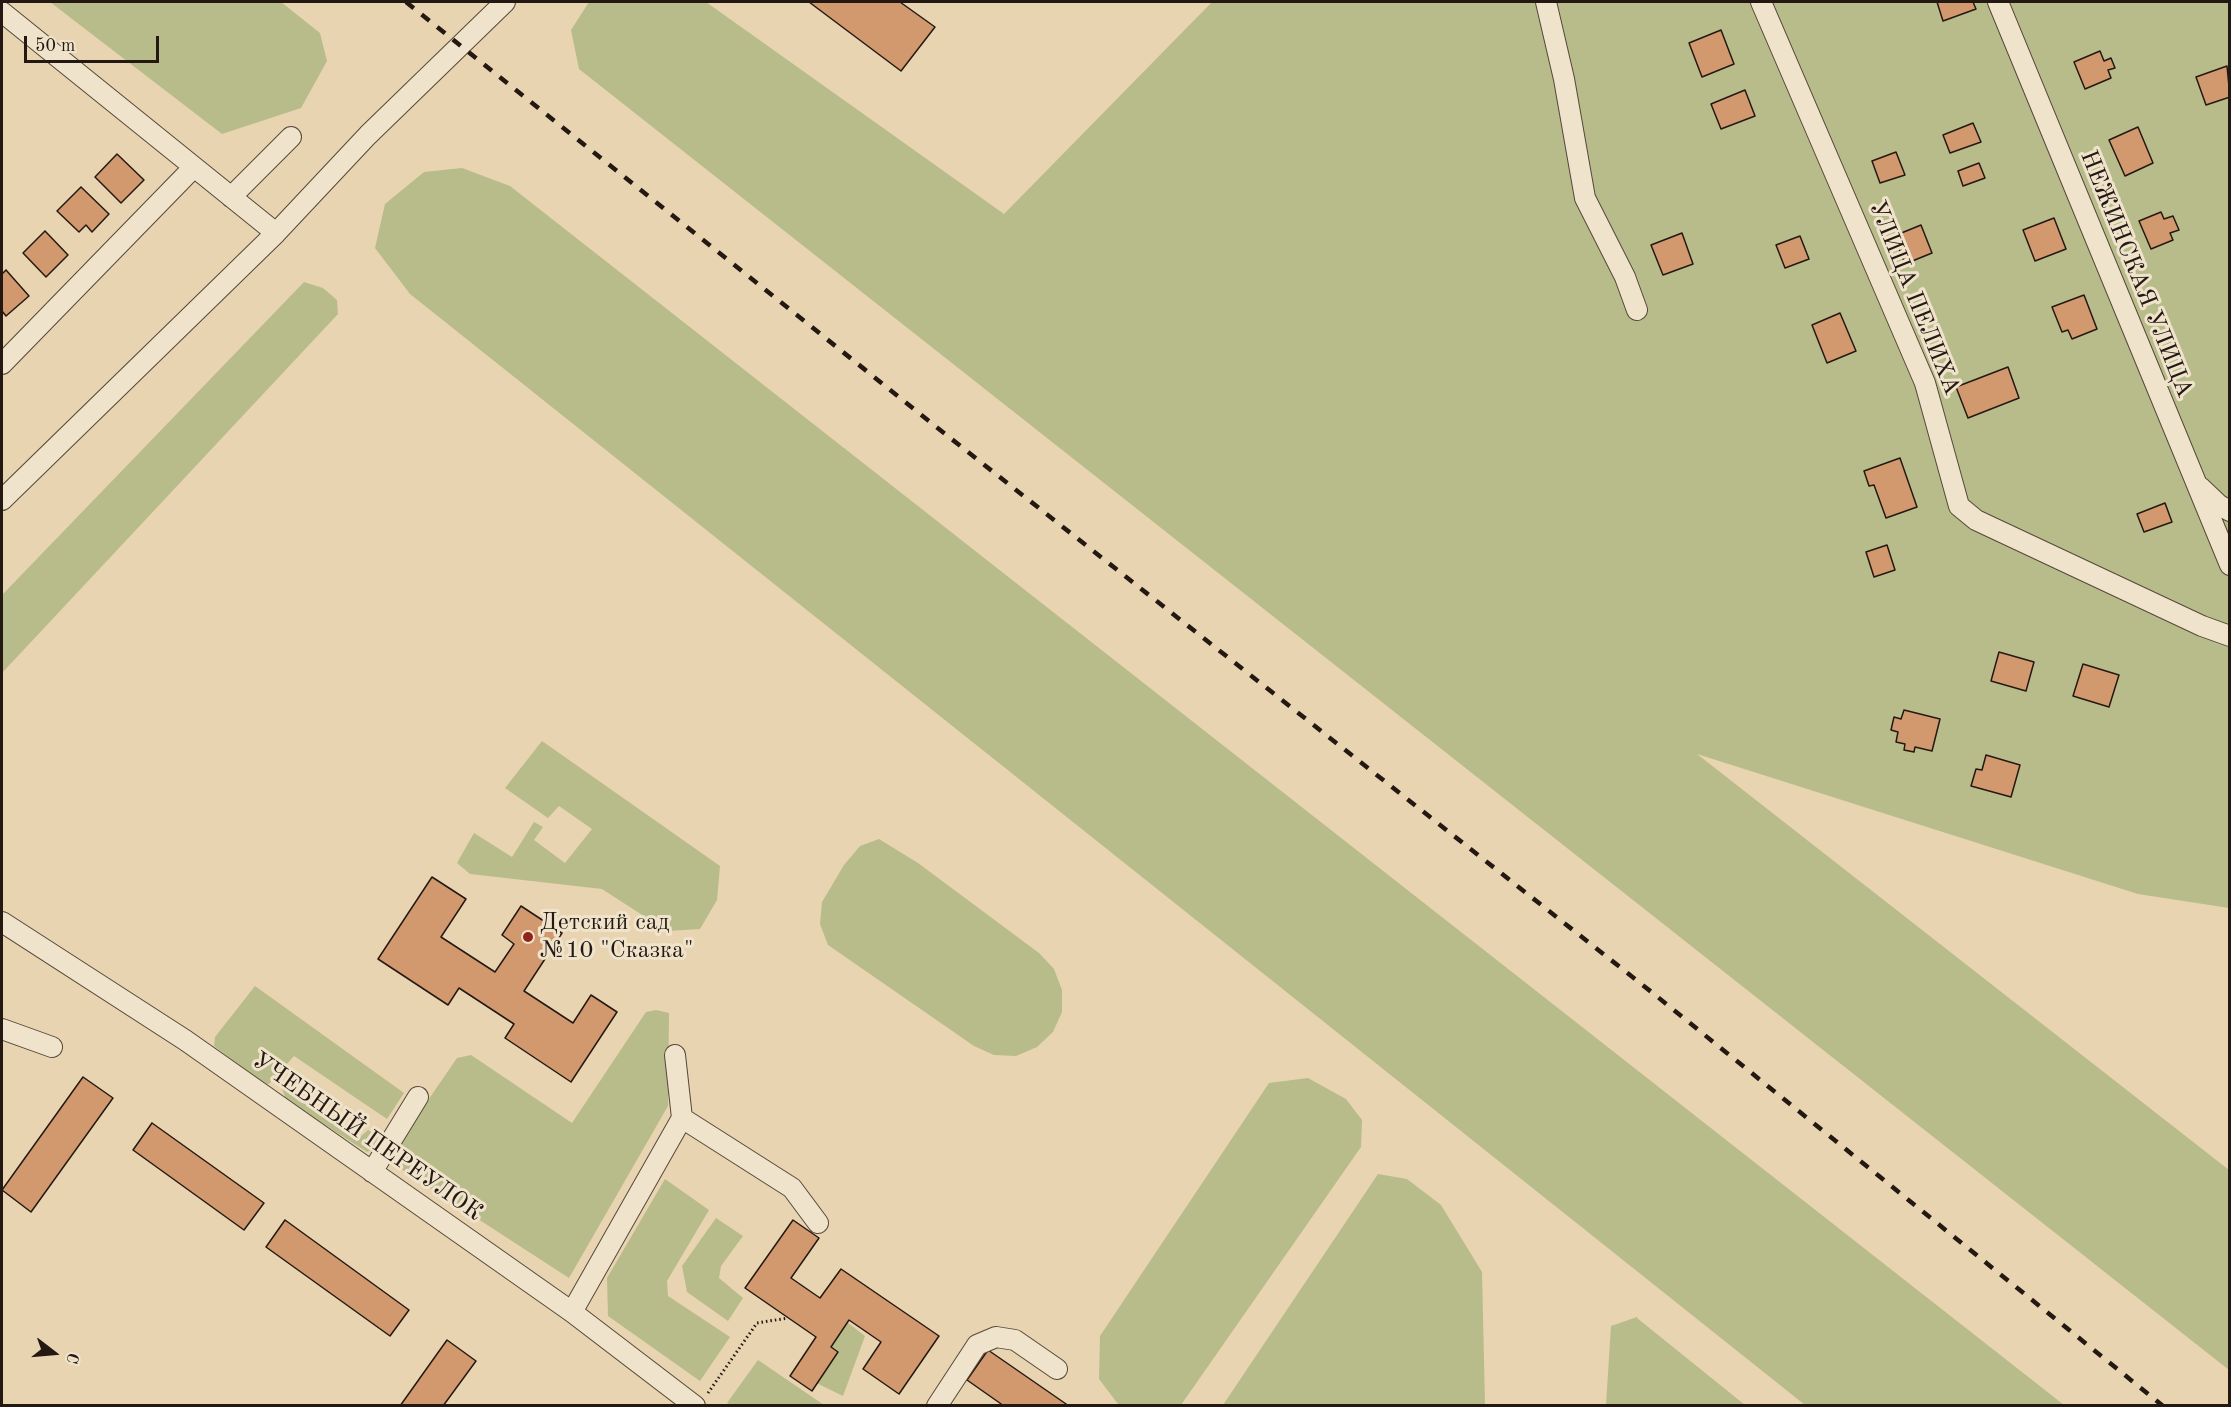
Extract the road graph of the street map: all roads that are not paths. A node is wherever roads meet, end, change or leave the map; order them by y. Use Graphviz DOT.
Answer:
graph roads {
  1 [pos="505,2"];
  2 [pos="1546,2"];
  3 [pos="1761,2"];
  4 [pos="1998,2"];
  5 [pos="2,12"];
  6 [pos="291,137"];
  7 [pos="194,167"];
  8 [pos="231,197"];
  9 [pos="276,233"];
  10 [pos="1637,310"];
  11 [pos="2,364"];
  12 [pos="2193,481"];
  13 [pos="2,500"];
  14 [pos="2229,511"];
  15 [pos="2229,565"];
  16 [pos="2229,636"];
  17 [pos="2,922"];
  18 [pos="2,1029"];
  19 [pos="52,1047"];
  20 [pos="675,1055"];
  21 [pos="418,1097"];
  22 [pos="682,1118"];
  23 [pos="372,1172"];
  24 [pos="818,1223"];
  25 [pos="572,1312"];
  26 [pos="1057,1369"];
  27 [pos="701,1400"];
  28 [pos="937,1406"];
  1 -- 9 [label="street"];
  2 -- 10 [label="street"];
  3 -- 16 [label="street, УЛИЦА ПЕЛИХА"];
  4 -- 12 [label="street, НЕЖИНСКАЯ УЛИЦА"];
  5 -- 7 [label="street"];
  6 -- 8 [label="street"];
  7 -- 8 [label="street"];
  7 -- 11 [label="street"];
  8 -- 9 [label="street"];
  9 -- 13 [label="street"];
  12 -- 14 [label="street"];
  12 -- 15 [label="street, НЕЖИНСКАЯ УЛИЦА"];
  17 -- 23 [label="street, УЧЕБНЫЙ ПЕРЕУЛОК"];
  18 -- 19 [label="street"];
  20 -- 22 [label="street"];
  21 -- 23 [label="street"];
  22 -- 24 [label="street"];
  22 -- 25 [label="street"];
  23 -- 25 [label="street, УЧЕБНЫЙ ПЕРЕУЛОК"];
  25 -- 27 [label="street, УЧЕБНЫЙ ПЕРЕУЛОК"];
  26 -- 28 [label="street"];
}
